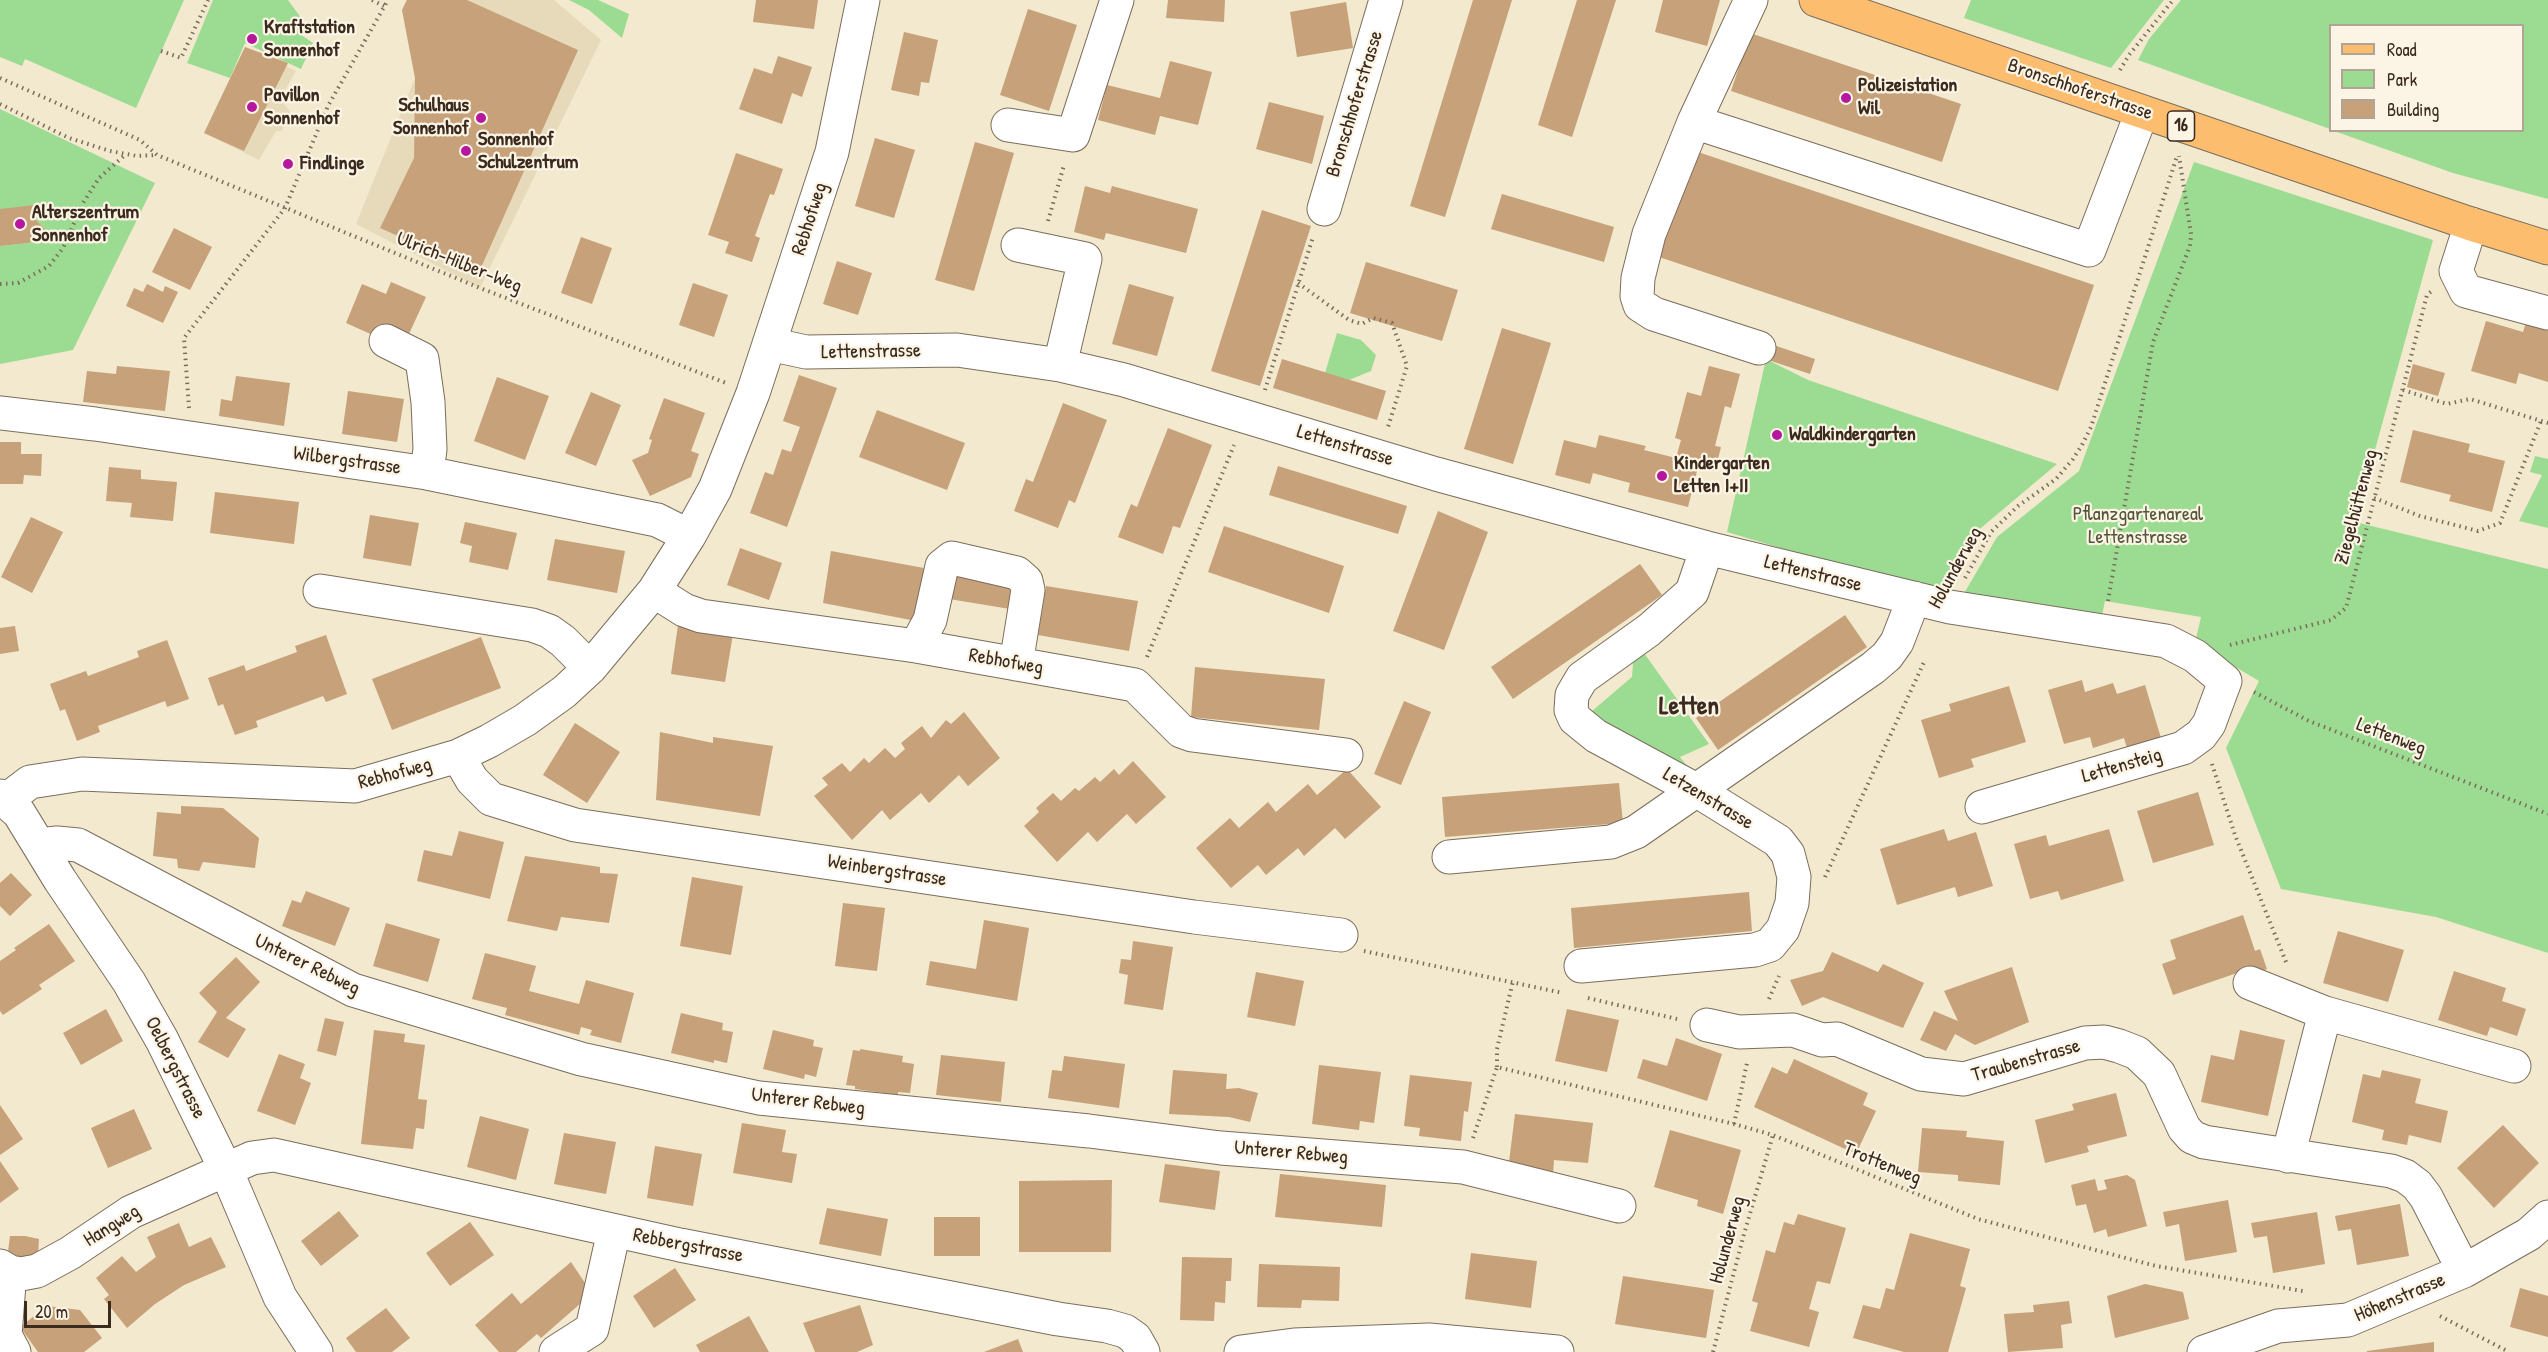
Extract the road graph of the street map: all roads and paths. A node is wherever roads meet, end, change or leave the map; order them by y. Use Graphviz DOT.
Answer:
graph roads {
  1 [pos="208,0"];
  2 [pos="372,0"];
  3 [pos="388,0"];
  4 [pos="863,0"];
  5 [pos="1118,0"];
  6 [pos="1386,0"];
  7 [pos="1751,0"];
  8 [pos="1816,0"];
  9 [pos="2173,0"];
  10 [pos="384,6"];
  11 [pos="161,51"];
  12 [pos="2117,75"];
  13 [pos="0,78"];
  14 [pos="0,104"];
  15 [pos="2142,112"];
  16 [pos="1694,122"];
  17 [pos="1008,125"];
  18 [pos="1072,135"];
  19 [pos="126,154"];
  20 [pos="157,155"];
  21 [pos="285,208"];
  22 [pos="1324,208"];
  23 [pos="2471,224"];
  24 [pos="1029,247"];
  25 [pos="2548,248"];
  26 [pos="2456,271"];
  27 [pos="1298,283"];
  28 [pos="0,284"];
  29 [pos="2548,313"];
  30 [pos="386,341"];
  31 [pos="769,344"];
  32 [pos="1759,348"];
  33 [pos="1060,365"];
  34 [pos="2403,390"];
  35 [pos="753,393"];
  36 [pos="0,413"];
  37 [pos="1251,418"];
  38 [pos="2541,421"];
  39 [pos="2548,423"];
  40 [pos="190,438"];
  41 [pos="1379,457"];
  42 [pos="427,473"];
  43 [pos="2374,498"];
  44 [pos="689,536"];
  45 [pos="1707,548"];
  46 [pos="320,591"];
  47 [pos="654,591"];
  48 [pos="1914,598"];
  49 [pos="1950,607"];
  50 [pos="2103,632"];
  51 [pos="916,646"];
  52 [pos="1930,650"];
  53 [pos="2195,656"];
  54 [pos="1016,664"];
  55 [pos="590,668"];
  56 [pos="2225,681"];
  57 [pos="1135,685"];
  58 [pos="458,756"];
  59 [pos="1346,756"];
  60 [pos="2213,767"];
  61 [pos="1696,790"];
  62 [pos="3,798"];
  63 [pos="1982,807"];
  64 [pos="2548,814"];
  65 [pos="39,845"];
  66 [pos="1449,857"];
  67 [pos="1821,885"];
  68 [pos="1341,935"];
  69 [pos="2285,960"];
  70 [pos="1782,970"];
  71 [pos="1513,981"];
  72 [pos="2250,983"];
  73 [pos="1578,986"];
  74 [pos="1767,1002"];
  75 [pos="2325,1013"];
  76 [pos="1707,1025"];
  77 [pos="1754,1032"];
  78 [pos="2514,1066"];
  79 [pos="1497,1067"];
  80 [pos="1734,1124"];
  81 [pos="1773,1136"];
  82 [pos="2288,1156"];
  83 [pos="1463,1167"];
  84 [pos="226,1170"];
  85 [pos="1619,1206"];
  86 [pos="2548,1217"];
  87 [pos="614,1231"];
  88 [pos="5,1269"];
  89 [pos="2464,1271"];
  90 [pos="2314,1293"];
  91 [pos="2406,1297"];
  92 [pos="14,1352"];
  93 [pos="316,1352"];
  94 [pos="556,1352"];
  95 [pos="1143,1352"];
  96 [pos="1241,1352"];
  97 [pos="1557,1352"];
  98 [pos="1713,1352"];
  99 [pos="2204,1352"];
  100 [pos="2509,1352"];
  1 -- 11 [label="path"];
  2 -- 10 [label="path"];
  3 -- 10 [label="path"];
  4 -- 31 [label="street, Rebhofweg"];
  5 -- 18 [label="street"];
  6 -- 22 [label="street, Bronschhoferstrasse"];
  7 -- 16 [label="street"];
  8 -- 15 [label="main road, Bronschhoferstrasse / 16"];
  9 -- 12 [label="path"];
  10 -- 21 [label="path"];
  13 -- 20 [label="path, Ulrich-Hilber-Weg"];
  14 -- 19 [label="path, Ulrich-Hilber-Weg"];
  15 -- 16 [label="street"];
  15 -- 23 [label="main road, Bronschhoferstrasse / 16"];
  16 -- 32 [label="street"];
  17 -- 18 [label="street"];
  18 -- 24 [label="path"];
  19 -- 20 [label="path, Ulrich-Hilber-Weg"];
  19 -- 28 [label="path"];
  20 -- 21 [label="path, Ulrich-Hilber-Weg"];
  21 -- 35 [label="path, Ulrich-Hilber-Weg"];
  21 -- 40 [label="path"];
  22 -- 27 [label="path"];
  23 -- 25 [label="main road, Bronschhoferstrasse / 16"];
  23 -- 26 [label="street"];
  24 -- 33 [label="street"];
  26 -- 29 [label="street"];
  26 -- 34 [label="path, Ziegelhüttenweg"];
  27 -- 37 [label="path"];
  27 -- 41 [label="path"];
  30 -- 42 [label="street"];
  31 -- 33 [label="street, Lettenstrasse"];
  31 -- 35 [label="street, Rebhofweg"];
  33 -- 37 [label="street, Lettenstrasse"];
  34 -- 38 [label="path"];
  34 -- 43 [label="path, Ziegelhüttenweg"];
  35 -- 44 [label="street, Rebhofweg"];
  36 -- 40 [label="street, Wilbergstrasse"];
  37 -- 41 [label="street, Lettenstrasse"];
  37 -- 57 [label="path"];
  38 -- 39 [label="path"];
  38 -- 43 [label="path"];
  40 -- 42 [label="street, Wilbergstrasse"];
  41 -- 45 [label="street, Lettenstrasse"];
  42 -- 44 [label="street, Wilbergstrasse"];
  43 -- 53 [label="path, Ziegelhüttenweg"];
  44 -- 47 [label="street, Rebhofweg"];
  45 -- 48 [label="street, Lettenstrasse"];
  45 -- 61 [label="street, Letzenstrasse"];
  46 -- 55 [label="street"];
  47 -- 51 [label="street, Rebhofweg"];
  47 -- 55 [label="street, Rebhofweg"];
  48 -- 49 [label="street, Lettenstrasse"];
  48 -- 61 [label="street"];
  49 -- 50 [label="street, Lettenstrasse"];
  49 -- 50 [label="path, Holunderweg"];
  50 -- 53 [label="street, Lettenstrasse"];
  51 -- 54 [label="street, Rebhofweg"];
  51 -- 54 [label="street"];
  52 -- 67 [label="path"];
  53 -- 56 [label="street, Lettenstrasse"];
  54 -- 57 [label="street, Rebhofweg"];
  55 -- 58 [label="street, Rebhofweg"];
  56 -- 63 [label="street, Lettensteig"];
  56 -- 64 [label="path, Lettenweg"];
  57 -- 59 [label="street"];
  58 -- 62 [label="street, Rebhofweg"];
  58 -- 68 [label="street, Weinbergstrasse"];
  60 -- 69 [label="path"];
  61 -- 66 [label="street"];
  61 -- 73 [label="street, Letzenstrasse"];
  62 -- 65 [label="street, Oelbergstrasse"];
  65 -- 83 [label="street, Unterer Rebweg"];
  65 -- 84 [label="street, Oelbergstrasse"];
  68 -- 71 [label="path"];
  70 -- 74 [label="path"];
  71 -- 73 [label="path"];
  71 -- 79 [label="path"];
  72 -- 75 [label="street"];
  73 -- 76 [label="path"];
  75 -- 78 [label="street"];
  75 -- 82 [label="street"];
  76 -- 77 [label="street, Traubenstrasse"];
  77 -- 80 [label="path"];
  77 -- 82 [label="street, Traubenstrasse"];
  79 -- 80 [label="path, Trottenweg"];
  79 -- 83 [label="path"];
  80 -- 81 [label="path, Trottenweg"];
  81 -- 90 [label="path, Trottenweg"];
  81 -- 98 [label="path, Holunderweg"];
  82 -- 89 [label="street, Traubenstrasse"];
  83 -- 85 [label="street, Unterer Rebweg"];
  84 -- 87 [label="street, Rebbergstrasse"];
  84 -- 88 [label="street, Hangweg"];
  84 -- 93 [label="street, Oelbergstrasse"];
  86 -- 89 [label="street, Höhenstrasse"];
  87 -- 94 [label="street"];
  87 -- 95 [label="street, Rebbergstrasse"];
  88 -- 92 [label="street"];
  89 -- 91 [label="street, Höhenstrasse"];
  91 -- 99 [label="street, Höhenstrasse"];
  91 -- 100 [label="path"];
  96 -- 97 [label="street"];
}
